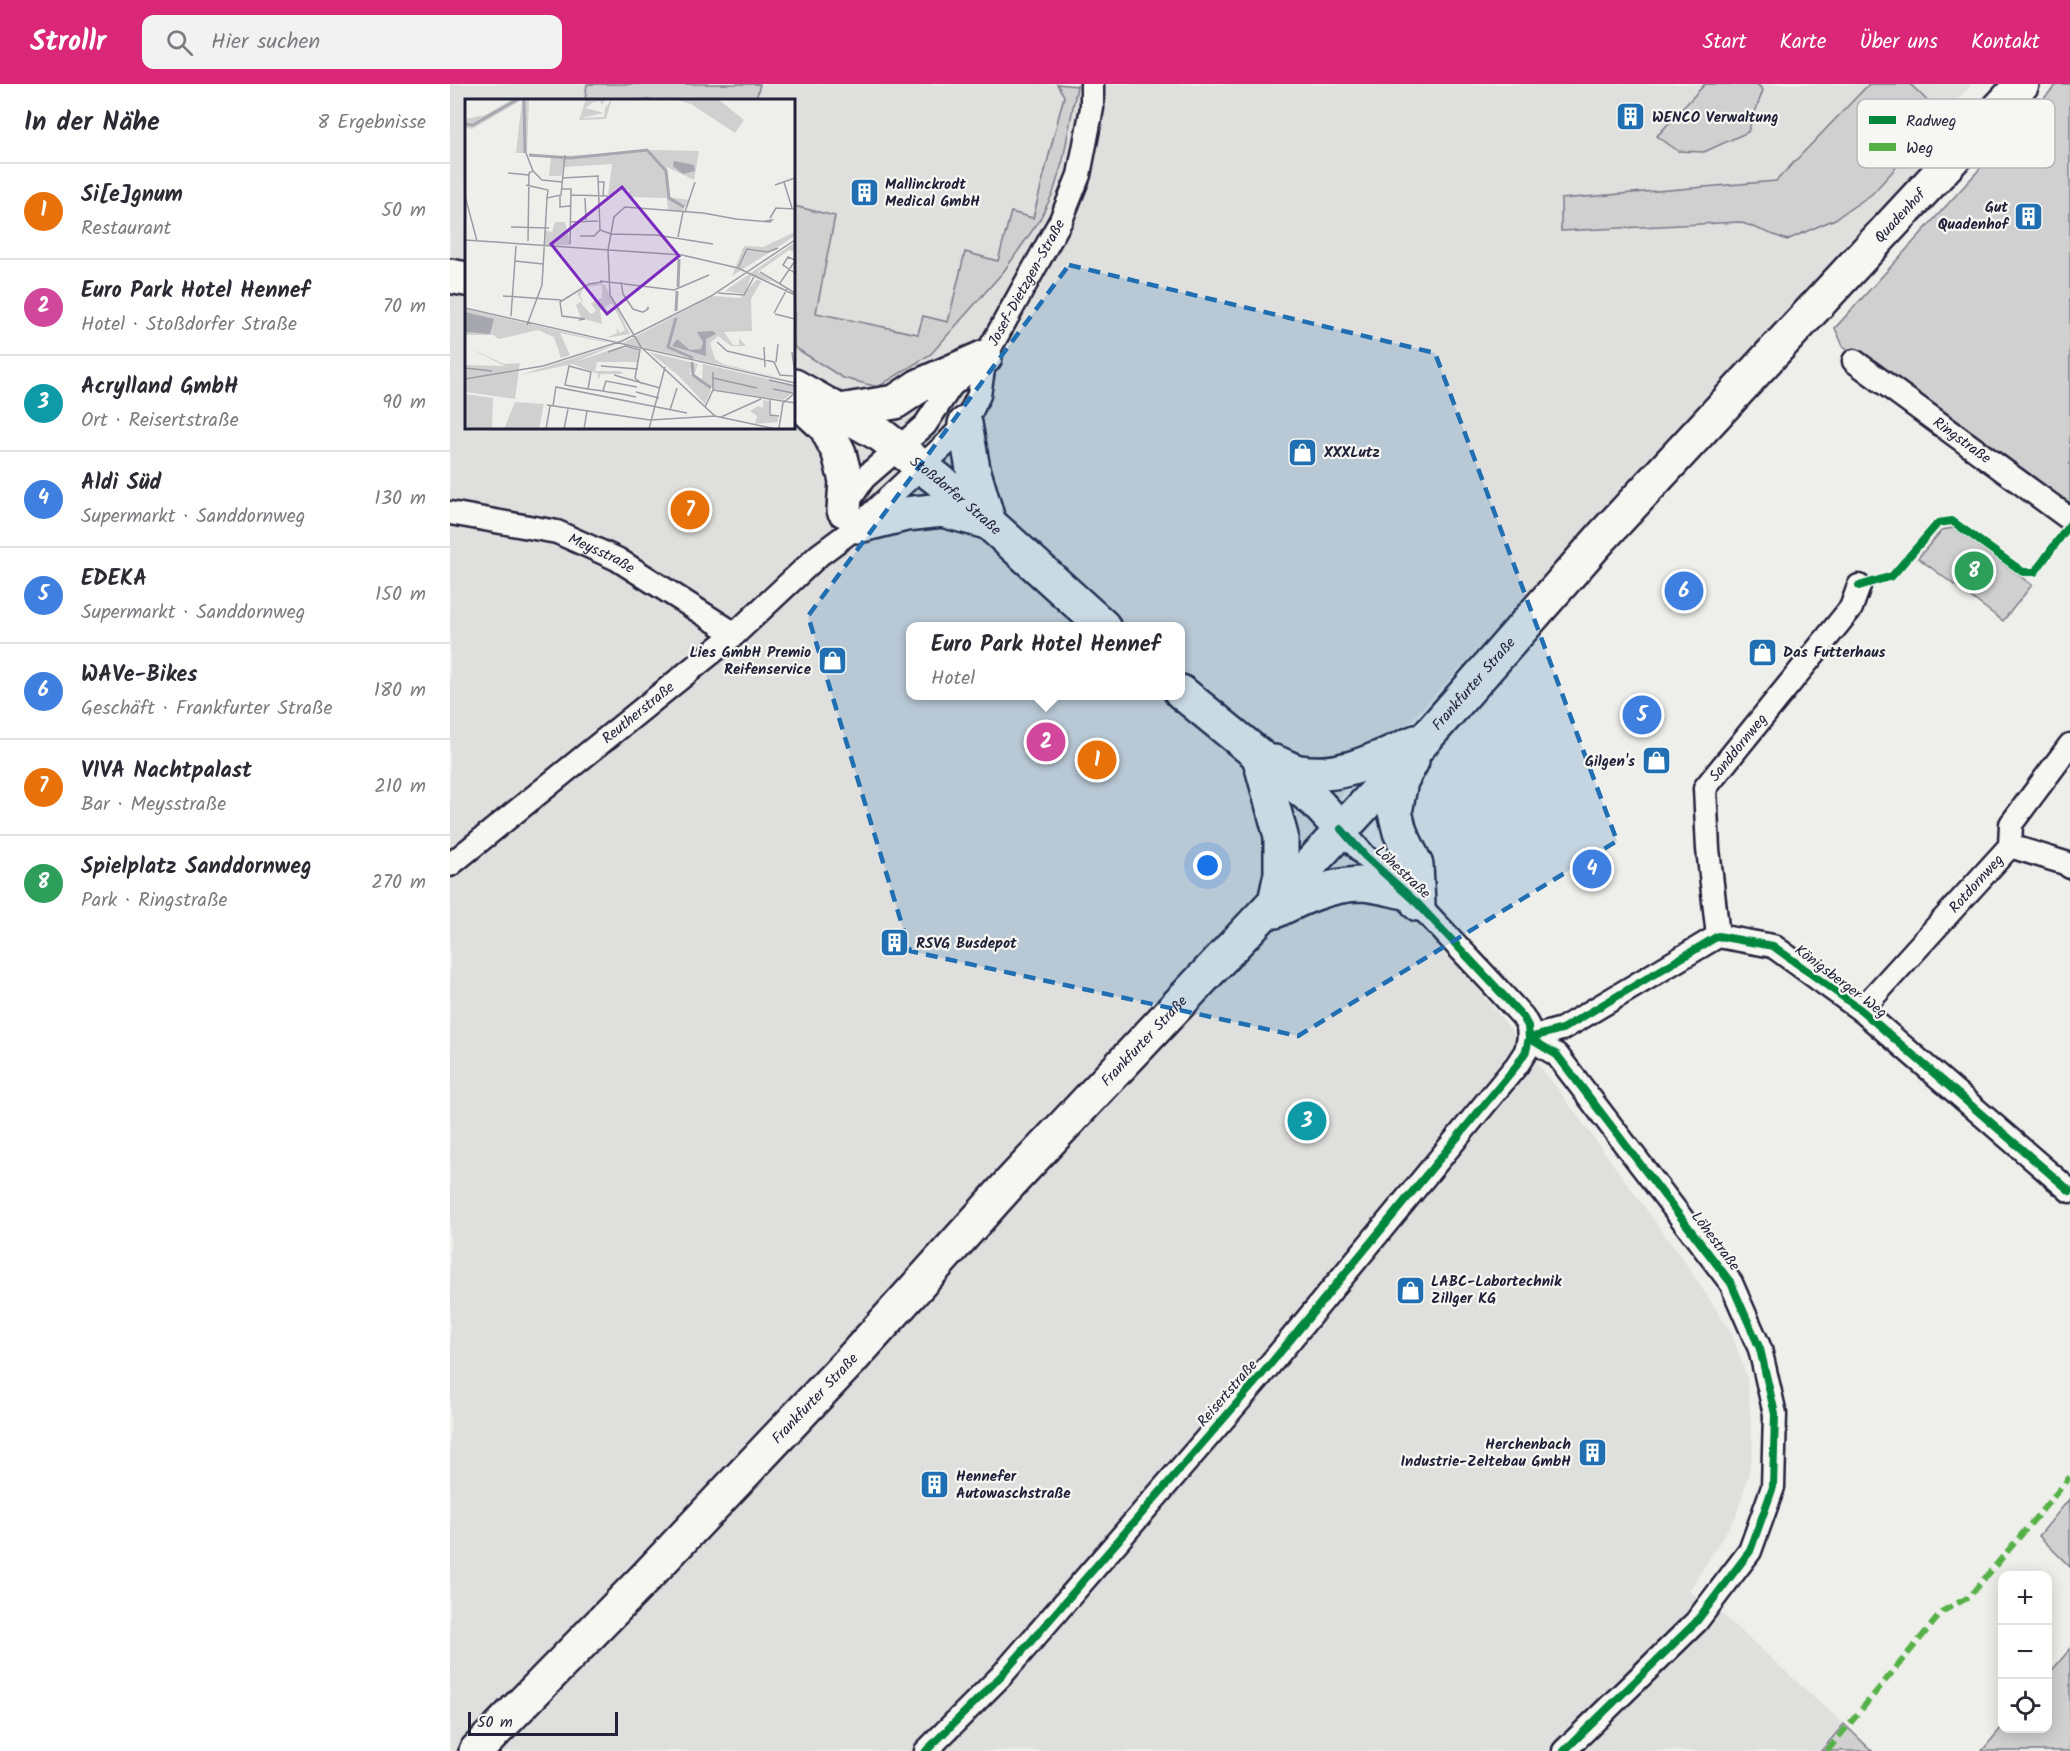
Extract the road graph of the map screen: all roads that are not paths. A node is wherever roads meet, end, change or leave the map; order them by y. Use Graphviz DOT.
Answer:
graph roads {
  1 [pos="1092,84"];
  2 [pos="2022,84"];
  3 [pos="2008,99"];
  4 [pos="1944,168"];
  5 [pos="450,276"];
  6 [pos="465,279"];
  7 [pos="1802,322"];
  8 [pos="985,357"];
  9 [pos="1854,361"];
  10 [pos="795,387"];
  11 [pos="795,398"];
  12 [pos="840,411"];
  13 [pos="965,424"];
  14 [pos="910,458"];
  15 [pos="450,513"];
  16 [pos="851,518"];
  17 [pos="2070,519"];
  18 [pos="989,522"];
  19 [pos="1858,586"];
  20 [pos="1098,622"];
  21 [pos="735,634"];
  22 [pos="1185,695"];
  23 [pos="1425,739"];
  24 [pos="2070,744"];
  25 [pos="1259,756"];
  26 [pos="1341,829"];
  27 [pos="2010,846"];
  28 [pos="450,865"];
  29 [pos="2070,867"];
  30 [pos="1411,898"];
  31 [pos="1267,910"];
  32 [pos="1718,936"];
  33 [pos="1861,1010"];
  34 [pos="1529,1038"];
  35 [pos="2070,1191"];
  36 [pos="476,1751"];
  37 [pos="926,1751"];
  38 [pos="1564,1751"];
  1 -- 8 [label="street, Josef-Dietzgen-Straße"];
  2 -- 3 [label="main road, Quadenhof"];
  4 -- 7 [label="main road, Quadenhof"];
  5 -- 6 [label="main road"];
  7 -- 23 [label="main road, Frankfurter Straße"];
  8 -- 12 [label="main road"];
  8 -- 13 [label="street"];
  8 -- 14 [label="street, Josef-Dietzgen-Straße"];
  9 -- 17 [label="street, Ringstraße"];
  10 -- 12 [label="main road, Stoßdorfer Straße"];
  11 -- 16 [label="main road"];
  12 -- 14 [label="main road, Stoßdorfer Straße"];
  13 -- 14 [label="street, Reutherstraße"];
  13 -- 18 [label="main road"];
  14 -- 16 [label="street, Reutherstraße"];
  14 -- 16 [label="street, Reutherstraße"];
  14 -- 18 [label="main road, Stoßdorfer Straße"];
  15 -- 21 [label="street, Meysstraße"];
  16 -- 18 [label="main road"];
  16 -- 21 [label="street, Reutherstraße"];
  18 -- 20 [label="main road, Stoßdorfer Straße"];
  19 -- 32 [label="street, Sanddornweg"];
  21 -- 28 [label="street, Reutherstraße"];
  22 -- 25 [label="main road"];
  23 -- 25 [label="main road"];
  23 -- 26 [label="main road, Frankfurter Straße"];
  23 -- 30 [label="main road"];
  24 -- 27 [label="street, Rotdornweg"];
  25 -- 26 [label="main road"];
  25 -- 31 [label="main road"];
  26 -- 30 [label="street, Löhestraße"];
  26 -- 31 [label="main road, Frankfurter Straße"];
  27 -- 29 [label="street"];
  27 -- 33 [label="street, Rotdornweg"];
  30 -- 31 [label="main road"];
  30 -- 34 [label="street, Löhestraße"];
  31 -- 36 [label="main road, Frankfurter Straße"];
  32 -- 33 [label="street, Königsberger Weg"];
  32 -- 34 [label="street"];
  33 -- 35 [label="street, Königsberger Weg"];
  34 -- 37 [label="street, Reisertstraße"];
  34 -- 38 [label="street, Löhestraße"];
}
